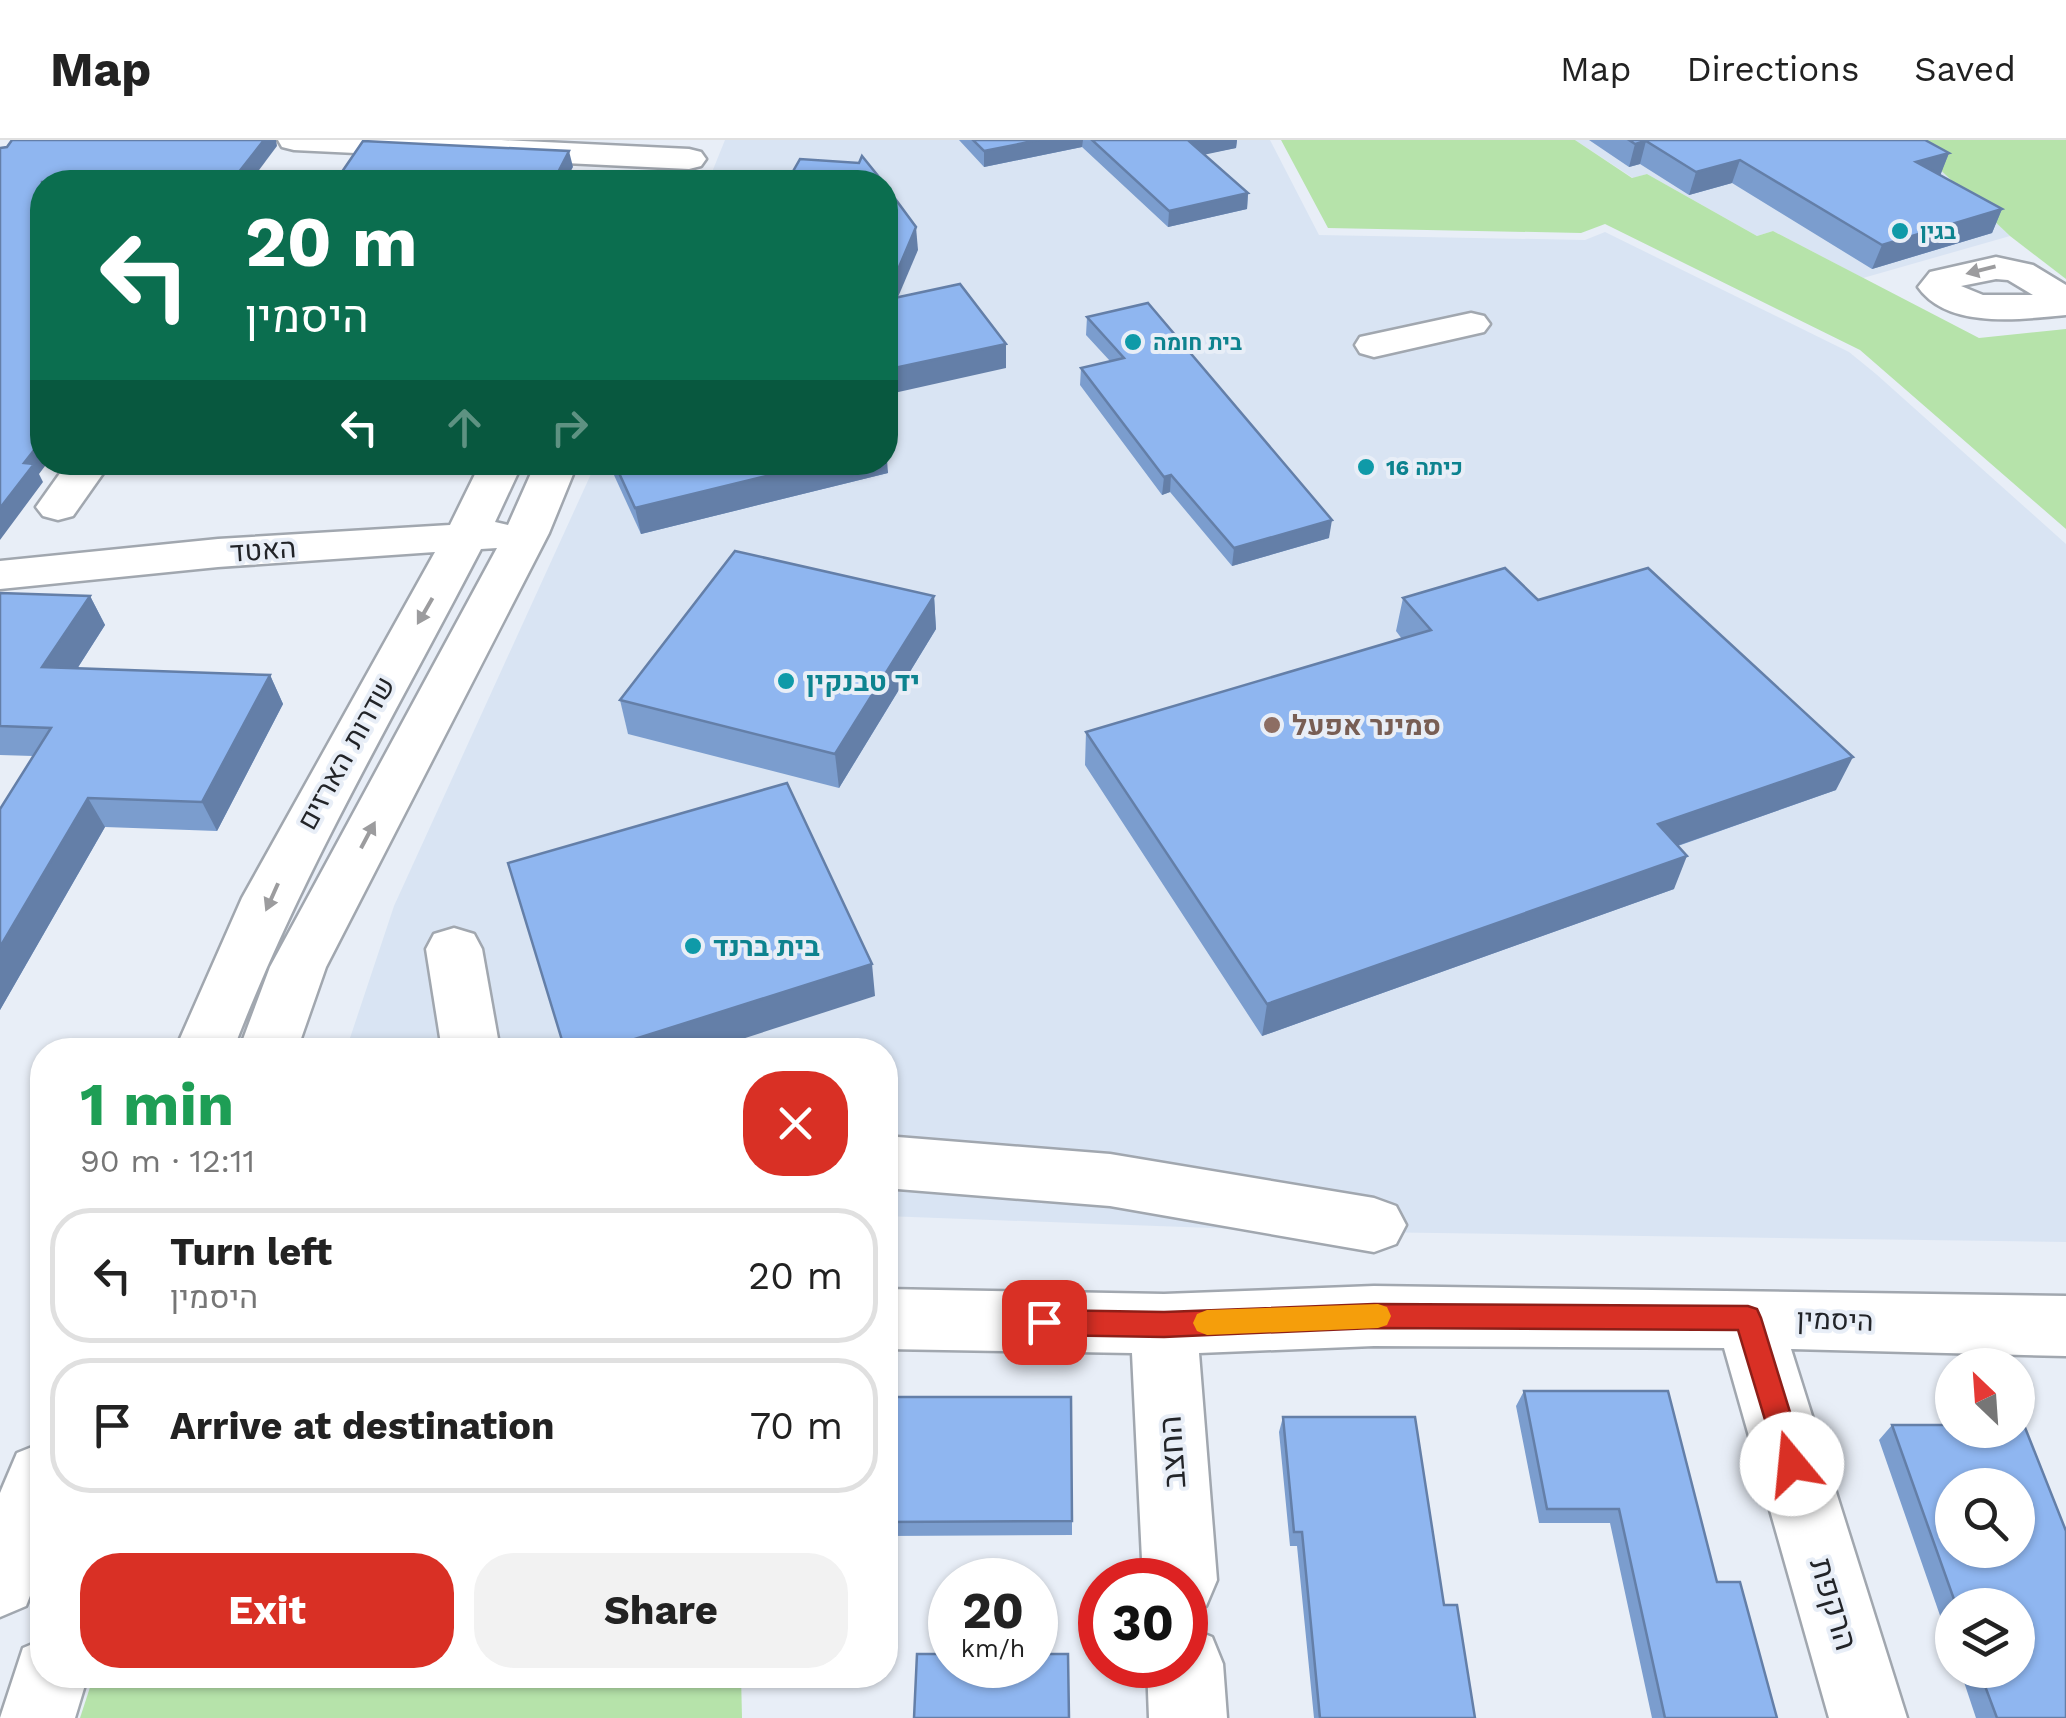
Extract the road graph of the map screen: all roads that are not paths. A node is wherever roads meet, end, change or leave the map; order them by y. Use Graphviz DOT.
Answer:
graph roads {
  1 [pos="310,148"];
  2 [pos="642,160"];
  3 [pos="688,160"];
  4 [pos="1471,324"];
  5 [pos="1374,345"];
  6 [pos="81,475"];
  7 [pos="496,475"];
  8 [pos="552,475"];
  9 [pos="58,508"];
  10 [pos="527,533"];
  11 [pos="468,536"];
  12 [pos="0,575"];
  13 [pos="454,949"];
  14 [pos="209,1038"];
  15 [pos="272,1038"];
  16 [pos="469,1038"];
  17 [pos="898,1163"];
  18 [pos="1374,1225"];
  19 [pos="1748,1318"];
  20 [pos="898,1319"];
  21 [pos="1164,1324"];
  22 [pos="2066,1326"];
  23 [pos="30,1506"];
  24 [pos="1179,1558"];
  25 [pos="0,1580"];
  26 [pos="46,1688"];
  27 [pos="1186,1688"];
  28 [pos="36,1718"];
  29 [pos="1188,1718"];
  30 [pos="1868,1718"];
  1 -- 2 [label="street"];
  2 -- 3 [label="street"];
  4 -- 5 [label="street"];
  6 -- 9 [label="street"];
  7 -- 11 [label="street, שדרות הארזים"];
  8 -- 10 [label="street, שדרות הארזים"];
  10 -- 11 [label="street, האטד"];
  15 -- 10 [label="street, שדרות הארזים, one-way"];
  11 -- 12 [label="street, האטד"];
  11 -- 14 [label="street, שדרות הארזים, one-way"];
  13 -- 16 [label="street"];
  17 -- 18 [label="street"];
  19 -- 21 [label="street, היסמין"];
  19 -- 22 [label="street, היסמין"];
  19 -- 30 [label="street, הרקפת"];
  20 -- 21 [label="street, היסמין"];
  21 -- 24 [label="street, החצב"];
  23 -- 25 [label="street"];
  26 -- 28 [label="street"];
  27 -- 29 [label="street"];
}
